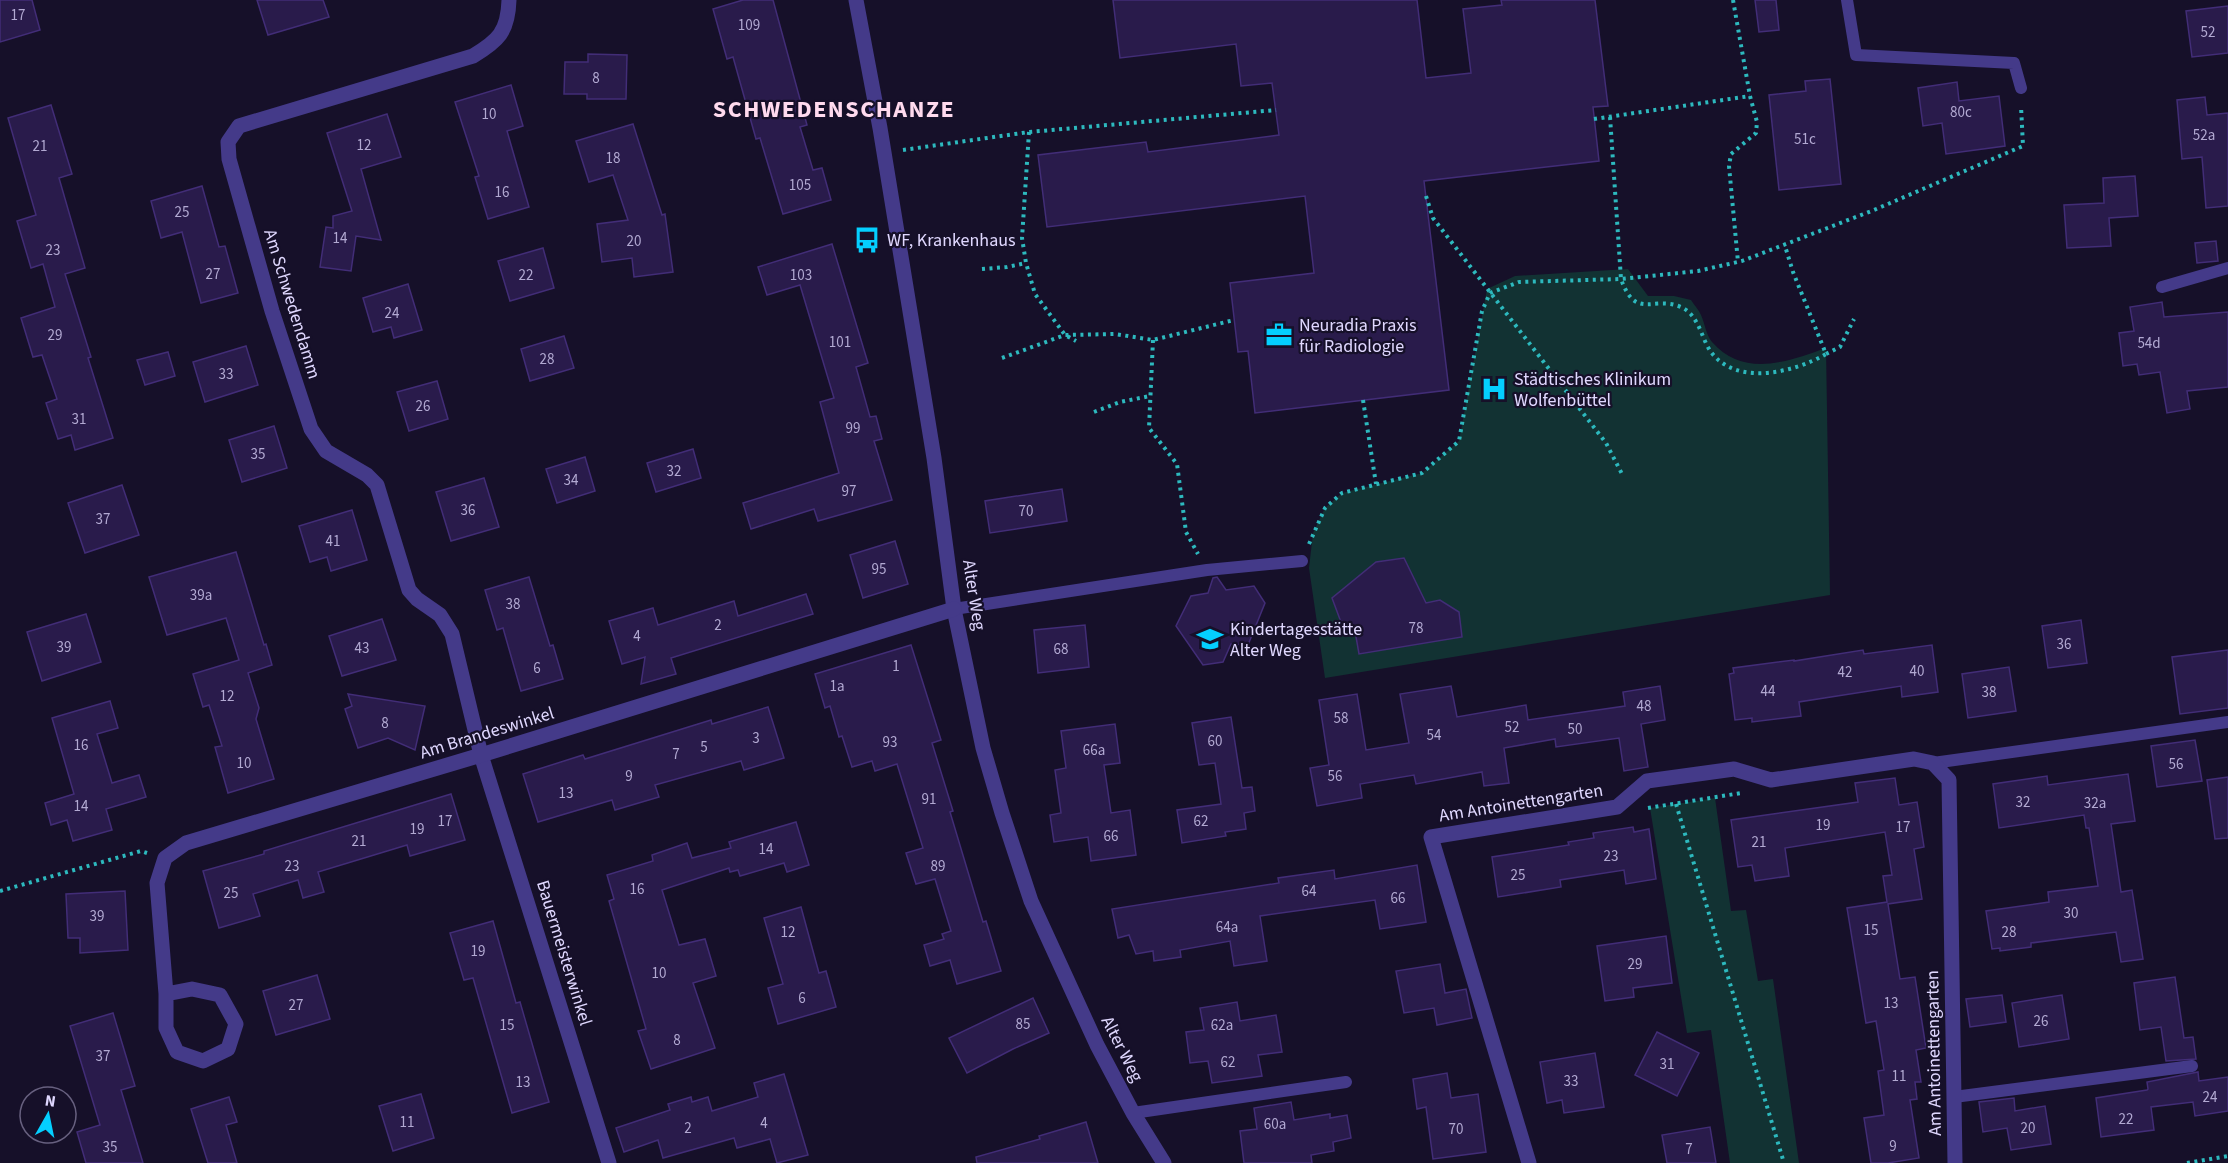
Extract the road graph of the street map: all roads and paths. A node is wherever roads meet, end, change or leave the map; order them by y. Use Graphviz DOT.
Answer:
graph roads {
  1 [pos="509,0"];
  2 [pos="856,0"];
  3 [pos="1733,0"];
  4 [pos="1847,0"];
  5 [pos="2021,87"];
  6 [pos="1750,96"];
  7 [pos="1276,110"];
  8 [pos="1610,117"];
  9 [pos="1594,119"];
  10 [pos="1029,132"];
  11 [pos="884,152"];
  12 [pos="1426,196"];
  13 [pos="1785,246"];
  14 [pos="1738,262"];
  15 [pos="1026,263"];
  16 [pos="2228,268"];
  17 [pos="982,269"];
  18 [pos="1621,279"];
  19 [pos="2162,287"];
  20 [pos="1490,293"];
  21 [pos="1854,319"];
  22 [pos="1234,320"];
  23 [pos="1065,335"];
  24 [pos="1153,340"];
  25 [pos="1076,341"];
  26 [pos="1826,354"];
  27 [pos="1002,358"];
  28 [pos="1150,396"];
  29 [pos="1364,400"];
  30 [pos="1094,412"];
  31 [pos="1622,474"];
  32 [pos="1376,484"];
  33 [pos="1302,561"];
  34 [pos="1207,570"];
  35 [pos="954,609"];
  36 [pos="2228,722"];
  37 [pos="481,755"];
  38 [pos="1933,763"];
  39 [pos="1772,780"];
  40 [pos="1676,804"];
  41 [pos="1617,807"];
  42 [pos="165,858"];
  43 [pos="0,891"];
  44 [pos="166,994"];
  45 [pos="2192,1066"];
  46 [pos="1346,1082"];
  47 [pos="1954,1097"];
  48 [pos="1133,1113"];
  49 [pos="2228,1156"];
  50 [pos="609,1163"];
  51 [pos="1164,1163"];
  52 [pos="1529,1163"];
  53 [pos="1784,1163"];
  54 [pos="1955,1163"];
  55 [pos="2187,1163"];
  1 -- 37 [label="street, Am Schwedendamm"];
  2 -- 11 [label="street, Alter Weg"];
  3 -- 6 [label="path"];
  4 -- 5 [label="lane"];
  5 -- 13 [label="path"];
  6 -- 8 [label="path"];
  6 -- 14 [label="path"];
  7 -- 10 [label="path"];
  8 -- 9 [label="path"];
  8 -- 18 [label="path"];
  10 -- 11 [label="path"];
  10 -- 15 [label="path"];
  11 -- 35 [label="street, Alter Weg"];
  12 -- 20 [label="path"];
  13 -- 14 [label="path"];
  13 -- 26 [label="path"];
  14 -- 18 [label="path"];
  15 -- 17 [label="path"];
  15 -- 23 [label="path"];
  16 -- 19 [label="lane"];
  18 -- 20 [label="path"];
  18 -- 26 [label="path"];
  20 -- 31 [label="path"];
  20 -- 32 [label="path"];
  21 -- 26 [label="path"];
  22 -- 24 [label="path"];
  23 -- 24 [label="path"];
  23 -- 25 [label="path"];
  23 -- 27 [label="path"];
  24 -- 28 [label="path"];
  28 -- 30 [label="path"];
  28 -- 34 [label="path"];
  29 -- 32 [label="path"];
  32 -- 33 [label="path"];
  33 -- 34 [label="lane"];
  34 -- 35 [label="lane"];
  35 -- 37 [label="street, Am Brandeswinkel"];
  35 -- 48 [label="street, Alter Weg"];
  36 -- 38 [label="lane"];
  37 -- 42 [label="street, Am Brandeswinkel"];
  37 -- 50 [label="street, Bauermeisterwinkel"];
  38 -- 39 [label="street, Am Antoinettengarten"];
  38 -- 47 [label="street, Am Antoinettengarten"];
  39 -- 40 [label="path"];
  39 -- 41 [label="street, Am Antoinettengarten"];
  40 -- 41 [label="path"];
  40 -- 53 [label="path"];
  41 -- 52 [label="street, Am Antoinettengarten"];
  42 -- 43 [label="path"];
  42 -- 44 [label="street"];
  44 -- 44 [label="street"];
  45 -- 47 [label="lane"];
  46 -- 48 [label="lane"];
  47 -- 54 [label="street, Am Antoinettengarten"];
  48 -- 51 [label="street, Alter Weg"];
  49 -- 55 [label="path"];
}
